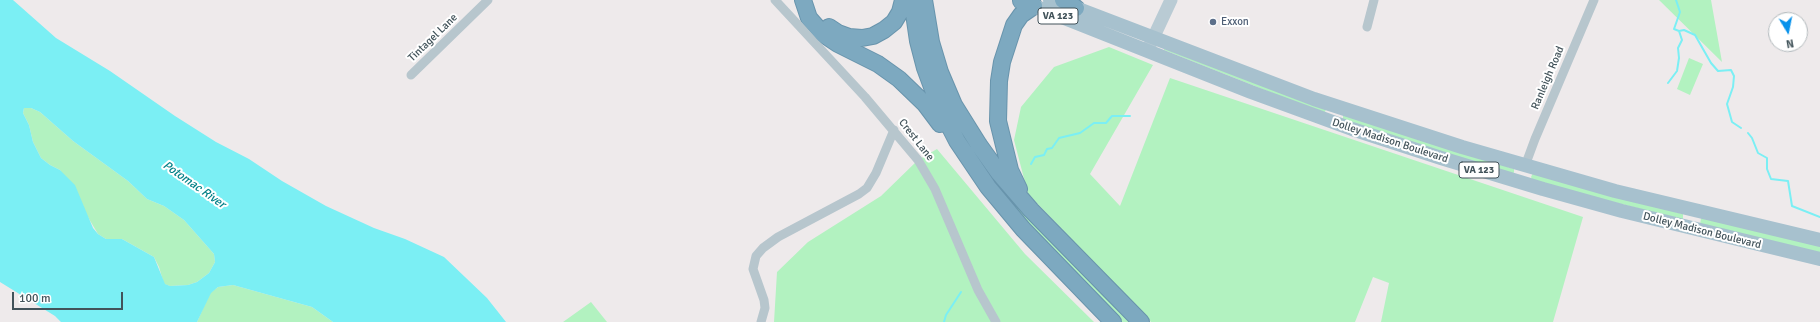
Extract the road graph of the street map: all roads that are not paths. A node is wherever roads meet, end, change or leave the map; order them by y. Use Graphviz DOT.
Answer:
graph roads {
  1 [pos="488,0"];
  2 [pos="775,0"];
  3 [pos="803,0"];
  4 [pos="814,0"];
  5 [pos="903,0"];
  6 [pos="912,0"];
  7 [pos="924,0"];
  8 [pos="1050,0"];
  9 [pos="1172,0"];
  10 [pos="1374,0"];
  11 [pos="1594,0"];
  12 [pos="1024,2"];
  13 [pos="1073,7"];
  14 [pos="1367,27"];
  15 [pos="1153,38"];
  16 [pos="1147,51"];
  17 [pos="411,75"];
  18 [pos="1335,106"];
  19 [pos="1330,121"];
  20 [pos="894,130"];
  21 [pos="972,165"];
  22 [pos="1525,166"];
  23 [pos="1521,183"];
  24 [pos="1696,211"];
  25 [pos="1042,221"];
  26 [pos="1691,228"];
  27 [pos="1820,240"];
  28 [pos="1820,259"];
  29 [pos="761,322"];
  30 [pos="996,322"];
  31 [pos="1113,322"];
  32 [pos="1141,322"];
  1 -- 17 [label="street, Tintagel Lane"];
  2 -- 20 [label="street, Crest Lane"];
  3 -- 21 [label="highway"];
  4 -- 5 [label="highway"];
  6 -- 21 [label="highway"];
  7 -- 25 [label="highway"];
  8 -- 13 [label="main road, Dolley Madison Boulevard / VA 123"];
  9 -- 15 [label="main road"];
  10 -- 14 [label="street"];
  11 -- 22 [label="street, Ranleigh Road"];
  12 -- 13 [label="main road, Dolley Madison Boulevard / VA 123"];
  12 -- 25 [label="highway"];
  13 -- 15 [label="main road, Dolley Madison Boulevard / VA 123"];
  13 -- 16 [label="main road, Dolley Madison Boulevard / VA 123"];
  15 -- 16 [label="main road"];
  15 -- 18 [label="main road, Dolley Madison Boulevard / VA 123"];
  16 -- 19 [label="main road, Dolley Madison Boulevard / VA 123"];
  18 -- 19 [label="main road"];
  18 -- 22 [label="main road, Dolley Madison Boulevard / VA 123"];
  19 -- 23 [label="main road, Dolley Madison Boulevard / VA 123"];
  20 -- 29 [label="street"];
  20 -- 30 [label="street, Crest Lane"];
  21 -- 31 [label="highway"];
  22 -- 23 [label="main road"];
  22 -- 24 [label="main road, Dolley Madison Boulevard / VA 123"];
  23 -- 26 [label="main road, Dolley Madison Boulevard / VA 123"];
  24 -- 26 [label="main road"];
  24 -- 27 [label="main road, Dolley Madison Boulevard / VA 123"];
  25 -- 32 [label="highway"];
  26 -- 28 [label="main road, Dolley Madison Boulevard / VA 123"];
}
